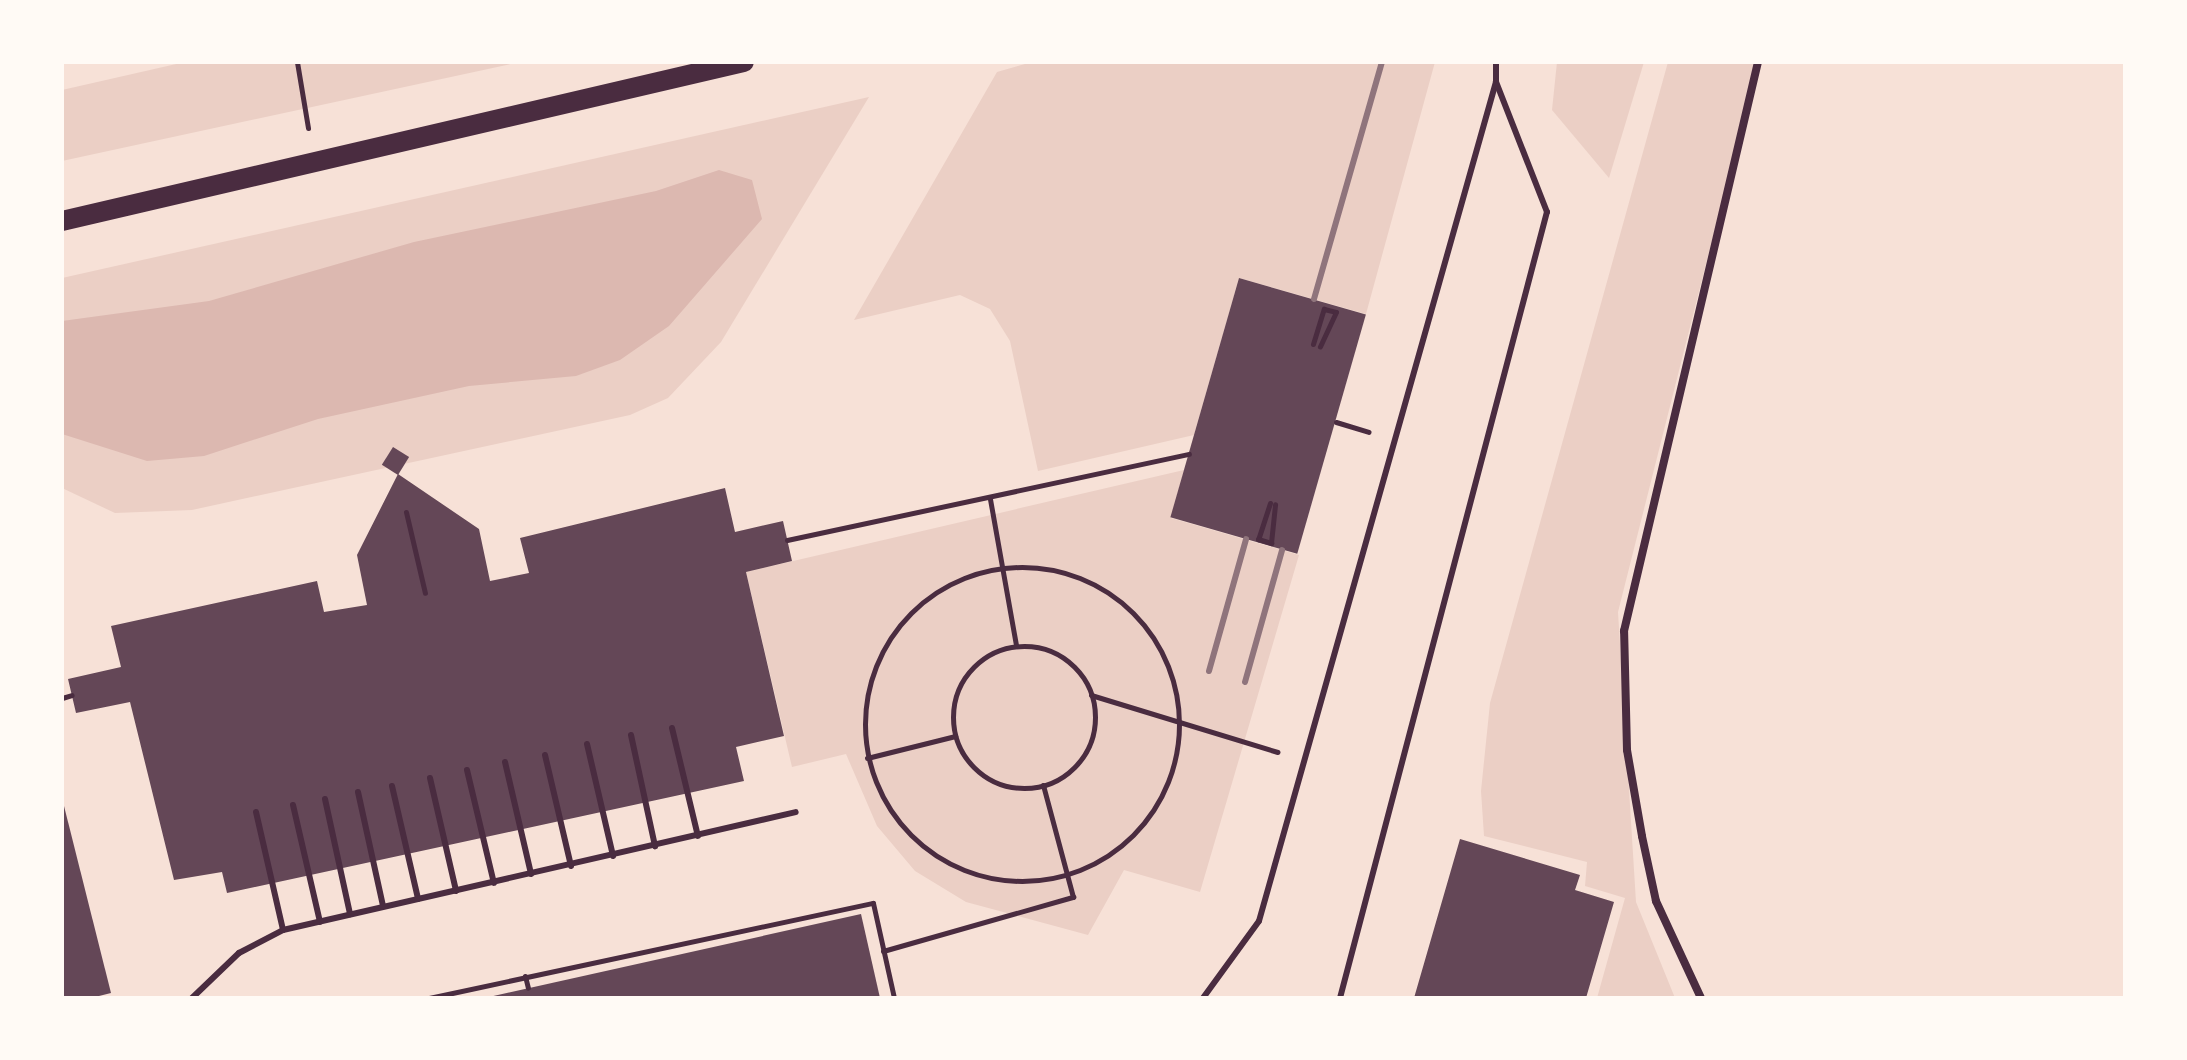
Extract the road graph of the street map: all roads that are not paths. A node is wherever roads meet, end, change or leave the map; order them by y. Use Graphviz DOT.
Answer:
graph roads {
  1 [pos="744,62"];
  2 [pos="1496,62"];
  3 [pos="1758,62"];
  4 [pos="1496,82"];
  5 [pos="62,221"];
  6 [pos="672,728"];
  7 [pos="631,735"];
  8 [pos="587,744"];
  9 [pos="545,755"];
  10 [pos="505,762"];
  11 [pos="467,770"];
  12 [pos="430,778"];
  13 [pos="392,786"];
  14 [pos="358,792"];
  15 [pos="325,799"];
  16 [pos="293,805"];
  17 [pos="256,812"];
  18 [pos="796,812"];
  19 [pos="698,836"];
  20 [pos="655,846"];
  21 [pos="613,856"];
  22 [pos="571,866"];
  23 [pos="531,874"];
  24 [pos="494,883"];
  25 [pos="456,891"];
  26 [pos="418,899"];
  27 [pos="383,906"];
  28 [pos="350,914"];
  29 [pos="320,922"];
  30 [pos="283,930"];
  31 [pos="192,998"];
  32 [pos="1203,998"];
  33 [pos="1340,998"];
  34 [pos="1701,998"];
  1 -- 5 [label="main road"];
  2 -- 4 [label="lane"];
  3 -- 34 [label="street"];
  4 -- 32 [label="lane"];
  4 -- 33 [label="lane"];
  6 -- 19 [label="lane"];
  7 -- 20 [label="lane"];
  8 -- 21 [label="lane"];
  9 -- 22 [label="lane"];
  10 -- 23 [label="lane"];
  11 -- 24 [label="lane"];
  12 -- 25 [label="lane"];
  13 -- 26 [label="lane"];
  14 -- 27 [label="lane"];
  15 -- 28 [label="lane"];
  16 -- 29 [label="lane"];
  17 -- 30 [label="lane"];
  18 -- 19 [label="lane"];
  19 -- 20 [label="lane"];
  20 -- 21 [label="lane"];
  21 -- 22 [label="lane"];
  22 -- 23 [label="lane"];
  23 -- 24 [label="lane"];
  24 -- 25 [label="lane"];
  25 -- 26 [label="lane"];
  26 -- 27 [label="lane"];
  27 -- 28 [label="lane"];
  28 -- 29 [label="lane"];
  29 -- 30 [label="lane"];
  30 -- 31 [label="lane"];
}
